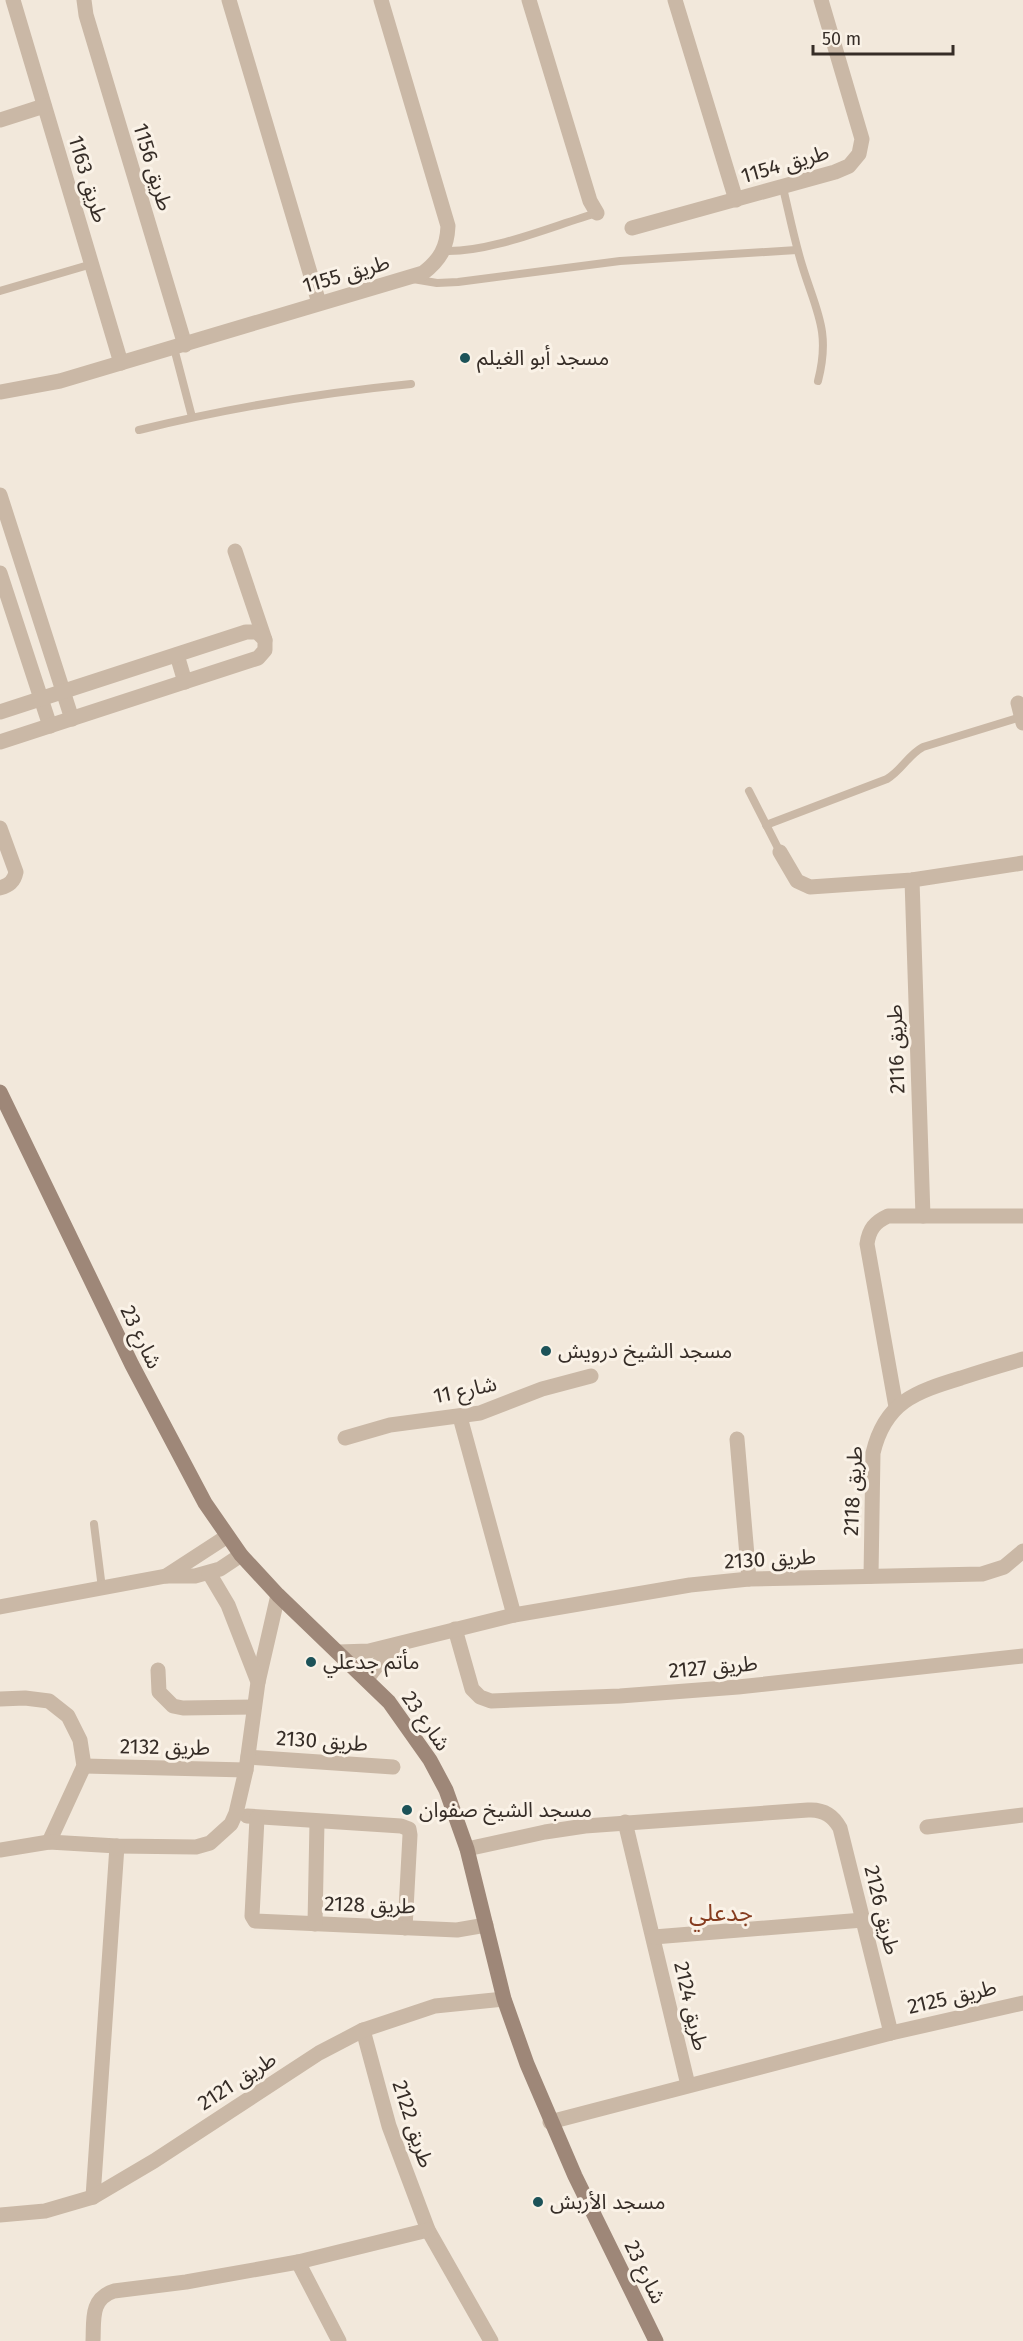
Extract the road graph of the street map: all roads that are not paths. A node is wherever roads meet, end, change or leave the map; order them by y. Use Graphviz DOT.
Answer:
graph roads {
  1 [pos="14,0"];
  2 [pos="84,0"];
  3 [pos="229,0"];
  4 [pos="381,0"];
  5 [pos="529,0"];
  6 [pos="675,0"];
  7 [pos="821,0"];
  8 [pos="44,106"];
  9 [pos="0,120"];
  10 [pos="783,188"];
  11 [pos="736,200"];
  12 [pos="597,213"];
  13 [pos="632,228"];
  14 [pos="797,250"];
  15 [pos="444,251"];
  16 [pos="92,264"];
  17 [pos="409,278"];
  18 [pos="0,291"];
  19 [pos="319,303"];
  20 [pos="179,346"];
  21 [pos="121,363"];
  22 [pos="818,381"];
  23 [pos="411,384"];
  24 [pos="0,392"];
  25 [pos="192,417"];
  26 [pos="139,430"];
  27 [pos="0,495"];
  28 [pos="235,551"];
  29 [pos="0,573"];
  30 [pos="32,593"];
  31 [pos="9,601"];
  32 [pos="265,640"];
  33 [pos="177,655"];
  34 [pos="185,682"];
  35 [pos="63,692"];
  36 [pos="41,699"];
  37 [pos="1021,711"];
  38 [pos="0,712"];
  39 [pos="72,719"];
  40 [pos="50,726"];
  41 [pos="0,742"];
  42 [pos="749,791"];
  43 [pos="766,825"];
  44 [pos="0,828"];
  45 [pos="780,852"];
  46 [pos="1023,863"];
  47 [pos="912,880"];
  48 [pos="0,888"];
  49 [pos="0,1092"];
  50 [pos="923,1215"];
  51 [pos="1023,1216"];
  52 [pos="1023,1359"];
  53 [pos="591,1376"];
  54 [pos="896,1407"];
  55 [pos="460,1417"];
  56 [pos="345,1438"];
  57 [pos="737,1438"];
  58 [pos="94,1524"];
  59 [pos="226,1537"];
  60 [pos="1023,1551"];
  61 [pos="241,1555"];
  62 [pos="209,1573"];
  63 [pos="166,1576"];
  64 [pos="871,1576"];
  65 [pos="749,1579"];
  66 [pos="102,1588"];
  67 [pos="278,1595"];
  68 [pos="0,1607"];
  69 [pos="514,1615"];
  70 [pos="455,1629"];
  71 [pos="397,1644"];
  72 [pos="339,1652"];
  73 [pos="1023,1656"];
  74 [pos="158,1670"];
  75 [pos="367,1679"];
  76 [pos="258,1682"];
  77 [pos="0,1699"];
  78 [pos="255,1707"];
  79 [pos="247,1763"];
  80 [pos="84,1767"];
  81 [pos="393,1767"];
  82 [pos="236,1813"];
  83 [pos="1023,1815"];
  84 [pos="257,1818"];
  85 [pos="317,1822"];
  86 [pos="625,1822"];
  87 [pos="927,1827"];
  88 [pos="49,1842"];
  89 [pos="117,1846"];
  90 [pos="467,1849"];
  91 [pos="0,1850"];
  92 [pos="863,1920"];
  93 [pos="315,1924"];
  94 [pos="486,1925"];
  95 [pos="405,1928"];
  96 [pos="654,1937"];
  97 [pos="504,1999"];
  98 [pos="1023,2003"];
  99 [pos="363,2030"];
  100 [pos="891,2033"];
  101 [pos="688,2085"];
  102 [pos="550,2121"];
  103 [pos="93,2197"];
  104 [pos="0,2215"];
  105 [pos="428,2230"];
  106 [pos="298,2262"];
  107 [pos="93,2341"];
  108 [pos="339,2341"];
  109 [pos="491,2341"];
  110 [pos="656,2341"];
  1 -- 8 [label="street, طريق 1163"];
  2 -- 20 [label="street, طريق 1156"];
  3 -- 19 [label="street"];
  4 -- 15 [label="street"];
  5 -- 12 [label="street"];
  6 -- 11 [label="street, طريق 1154"];
  7 -- 10 [label="street, طريق 1154"];
  8 -- 9 [label="street"];
  8 -- 16 [label="street, طريق 1163"];
  10 -- 11 [label="street, طريق 1154"];
  10 -- 14 [label="lane"];
  11 -- 13 [label="street, طريق 1154"];
  12 -- 15 [label="lane"];
  14 -- 17 [label="lane"];
  14 -- 22 [label="lane"];
  15 -- 17 [label="street, طريق 1155"];
  16 -- 18 [label="lane"];
  16 -- 21 [label="street, طريق 1163"];
  17 -- 19 [label="street, طريق 1155"];
  19 -- 20 [label="street, طريق 1155"];
  20 -- 21 [label="street, طريق 1155"];
  20 -- 25 [label="lane"];
  21 -- 24 [label="street, طريق 1155"];
  23 -- 25 [label="lane"];
  25 -- 26 [label="lane"];
  27 -- 30 [label="street"];
  28 -- 32 [label="street"];
  29 -- 31 [label="street"];
  30 -- 31 [label="street"];
  30 -- 35 [label="street"];
  31 -- 36 [label="street"];
  32 -- 33 [label="street"];
  32 -- 34 [label="street"];
  33 -- 34 [label="street"];
  33 -- 35 [label="street"];
  34 -- 39 [label="street"];
  35 -- 36 [label="street"];
  35 -- 39 [label="street"];
  36 -- 38 [label="street"];
  36 -- 40 [label="street"];
  37 -- 43 [label="lane"];
  39 -- 40 [label="street"];
  40 -- 41 [label="street"];
  42 -- 43 [label="lane"];
  43 -- 45 [label="lane"];
  44 -- 48 [label="street"];
  45 -- 47 [label="street"];
  46 -- 47 [label="street"];
  47 -- 50 [label="street, طريق 2116"];
  49 -- 59 [label="street, شارع 23"];
  50 -- 51 [label="street"];
  50 -- 54 [label="street"];
  52 -- 54 [label="street, طريق 2118"];
  53 -- 55 [label="street, شارع 11"];
  54 -- 64 [label="street, طريق 2118"];
  55 -- 56 [label="street, شارع 11"];
  55 -- 69 [label="street"];
  57 -- 65 [label="street"];
  58 -- 66 [label="lane"];
  59 -- 61 [label="street, شارع 23"];
  59 -- 63 [label="street"];
  60 -- 64 [label="street, طريق 2130"];
  61 -- 62 [label="street"];
  61 -- 67 [label="street, شارع 23"];
  62 -- 63 [label="street"];
  62 -- 76 [label="street"];
  63 -- 66 [label="street"];
  64 -- 65 [label="street, طريق 2130"];
  65 -- 69 [label="street, طريق 2130"];
  66 -- 68 [label="street"];
  67 -- 72 [label="street, شارع 23"];
  67 -- 76 [label="street"];
  69 -- 70 [label="street, طريق 2130"];
  70 -- 71 [label="street, طريق 2130"];
  70 -- 73 [label="street, طريق 2127"];
  71 -- 72 [label="street, طريق 2130"];
  71 -- 75 [label="street"];
  72 -- 75 [label="street, شارع 23"];
  74 -- 78 [label="street"];
  75 -- 90 [label="street, شارع 23"];
  76 -- 78 [label="street"];
  77 -- 80 [label="street"];
  78 -- 79 [label="street"];
  79 -- 80 [label="street, طريق 2132"];
  79 -- 81 [label="street, طريق 2130"];
  79 -- 82 [label="street"];
  80 -- 88 [label="street"];
  82 -- 84 [label="street"];
  82 -- 89 [label="street"];
  83 -- 87 [label="street"];
  84 -- 85 [label="street"];
  84 -- 93 [label="street, طريق 2128"];
  85 -- 93 [label="street"];
  85 -- 95 [label="street"];
  86 -- 90 [label="street, طريق 2126"];
  86 -- 92 [label="street, طريق 2126"];
  86 -- 96 [label="street, طريق 2124"];
  88 -- 89 [label="street"];
  88 -- 91 [label="street"];
  89 -- 103 [label="street"];
  90 -- 94 [label="street, شارع 23"];
  92 -- 96 [label="street, طريق 2124"];
  92 -- 100 [label="street, طريق 2126"];
  93 -- 95 [label="street, طريق 2128"];
  94 -- 95 [label="street, طريق 2128"];
  94 -- 97 [label="street, شارع 23"];
  96 -- 101 [label="street, طريق 2124"];
  97 -- 99 [label="street, طريق 2121"];
  97 -- 102 [label="street, شارع 23"];
  98 -- 100 [label="street, طريق 2125"];
  99 -- 103 [label="street, طريق 2121"];
  99 -- 105 [label="street, طريق 2122"];
  100 -- 101 [label="street"];
  101 -- 102 [label="street"];
  102 -- 110 [label="street, شارع 23"];
  103 -- 104 [label="street, طريق 2121"];
  105 -- 106 [label="street"];
  105 -- 109 [label="street, طريق 2122"];
  106 -- 107 [label="street"];
  106 -- 108 [label="street"];
}
